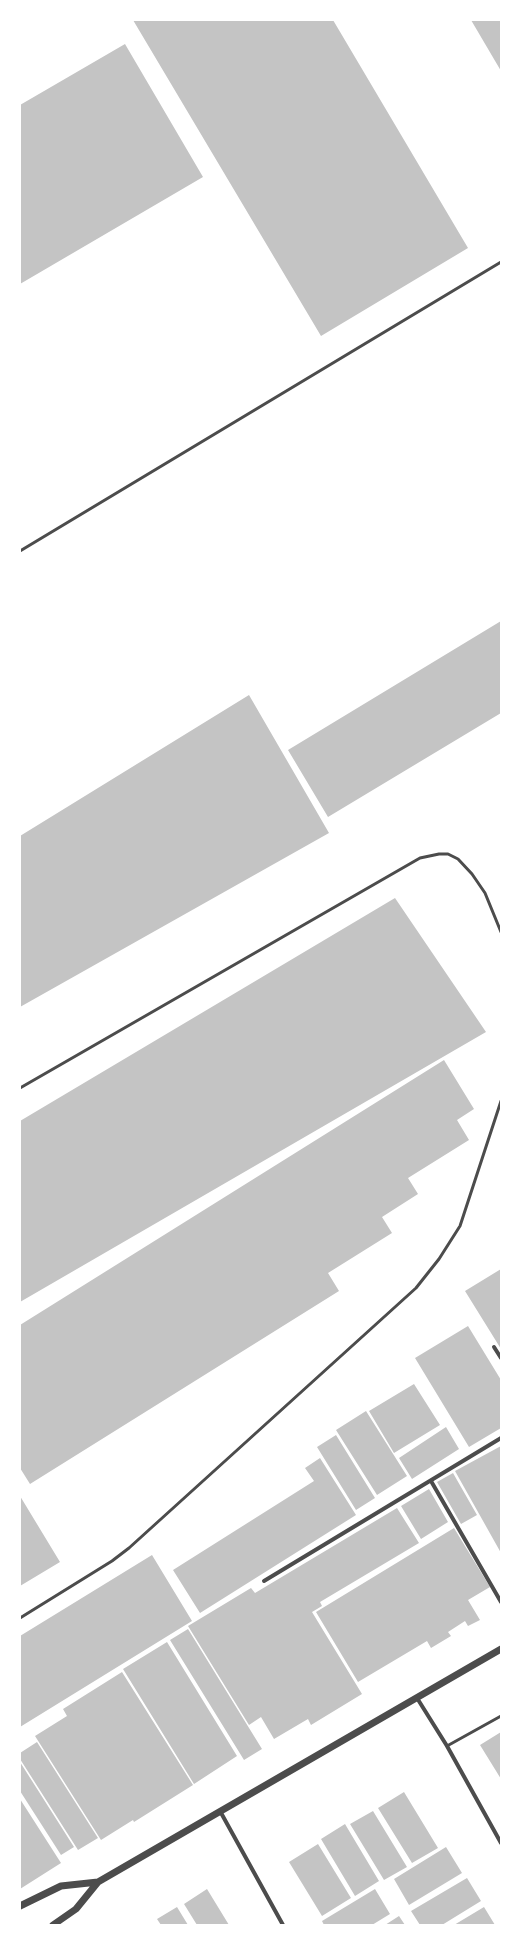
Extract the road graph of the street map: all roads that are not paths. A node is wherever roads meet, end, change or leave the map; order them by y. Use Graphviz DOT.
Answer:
graph roads {
  1 [pos="501,262"];
  2 [pos="20,551"];
  3 [pos="501,932"];
  4 [pos="20,1088"];
  5 [pos="501,1101"];
  6 [pos="494,1347"];
  7 [pos="501,1358"];
  8 [pos="501,1438"];
  9 [pos="431,1481"];
  10 [pos="264,1581"];
  11 [pos="501,1602"];
  12 [pos="20,1618"];
  13 [pos="501,1649"];
  14 [pos="417,1698"];
  15 [pos="501,1716"];
  16 [pos="447,1746"];
  17 [pos="220,1811"];
  18 [pos="501,1843"];
  19 [pos="98,1882"];
  20 [pos="20,1906"];
  21 [pos="53,1925"];
  22 [pos="283,1925"];
  1 -- 2 [label="lane"];
  3 -- 4 [label="lane"];
  5 -- 12 [label="lane"];
  6 -- 7 [label="street"];
  8 -- 9 [label="street"];
  9 -- 10 [label="street"];
  9 -- 11 [label="street"];
  13 -- 14 [label="street"];
  14 -- 16 [label="street"];
  14 -- 17 [label="street"];
  15 -- 16 [label="lane"];
  16 -- 18 [label="street"];
  17 -- 19 [label="street"];
  17 -- 22 [label="street"];
  19 -- 20 [label="street"];
  19 -- 21 [label="street"];
}
